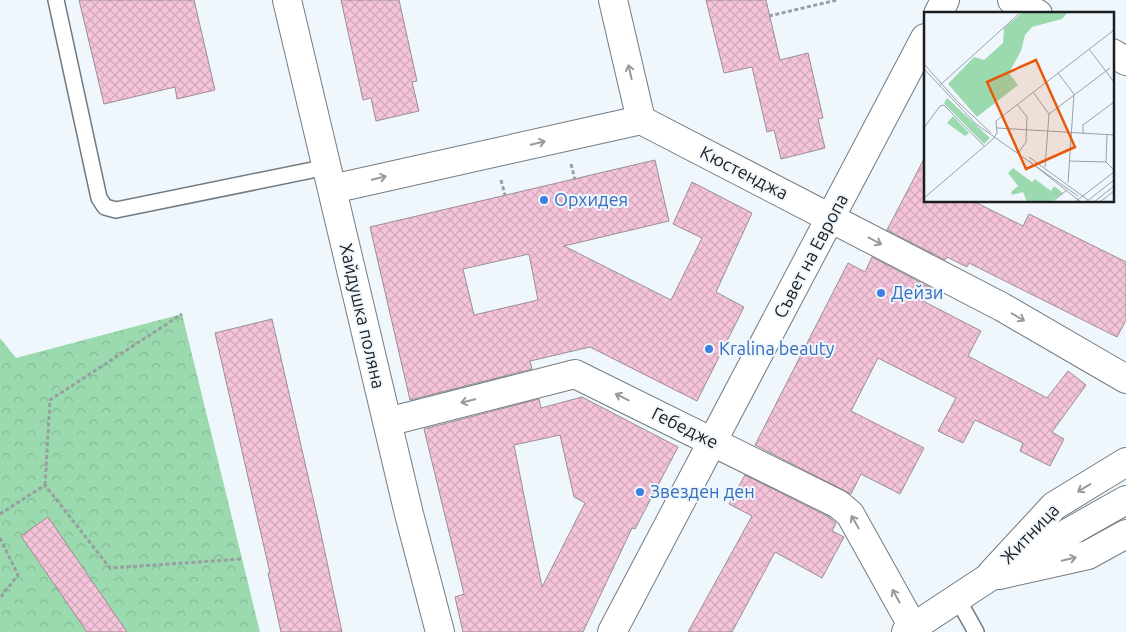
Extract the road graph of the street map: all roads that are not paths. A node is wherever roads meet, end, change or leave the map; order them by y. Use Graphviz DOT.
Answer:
graph roads {
  1 [pos="56,0"];
  2 [pos="287,0"];
  3 [pos="613,0"];
  4 [pos="945,0"];
  5 [pos="1012,0"];
  6 [pos="939,12"];
  7 [pos="1034,12"];
  8 [pos="924,40"];
  9 [pos="1114,54"];
  10 [pos="1126,61"];
  11 [pos="641,120"];
  12 [pos="329,178"];
  13 [pos="832,218"];
  14 [pos="1126,379"];
  15 [pos="387,422"];
  16 [pos="713,442"];
  17 [pos="1126,462"];
  18 [pos="1126,500"];
  19 [pos="1126,534"];
  20 [pos="988,578"];
  21 [pos="957,598"];
  22 [pos="909,630"];
  23 [pos="440,632"];
  24 [pos="612,632"];
  25 [pos="976,632"];
  1 -- 12 [label="lane"];
  2 -- 12 [label="street, Хайдушка поляна"];
  11 -- 3 [label="street, one-way"];
  4 -- 6 [label="street"];
  5 -- 7 [label="street"];
  8 -- 13 [label="street, Съвет на Европа"];
  9 -- 10 [label="street"];
  12 -- 11 [label="street, one-way"];
  11 -- 13 [label="street, Кюстенджа"];
  12 -- 15 [label="street, Хайдушка поляна"];
  13 -- 14 [label="street, Кюстенджа, one-way"];
  13 -- 16 [label="street, Съвет на Европа"];
  16 -- 15 [label="street, Гебедже, one-way"];
  15 -- 23 [label="street, Хайдушка поляна"];
  22 -- 16 [label="street, Гебедже, one-way"];
  16 -- 24 [label="street, Съвет на Европа"];
  17 -- 20 [label="street, Житница, one-way"];
  18 -- 20 [label="street, Житница"];
  20 -- 19 [label="street, Житница, one-way"];
  20 -- 21 [label="street, Житница"];
  21 -- 22 [label="street, Житница"];
  21 -- 25 [label="lane"];
}
